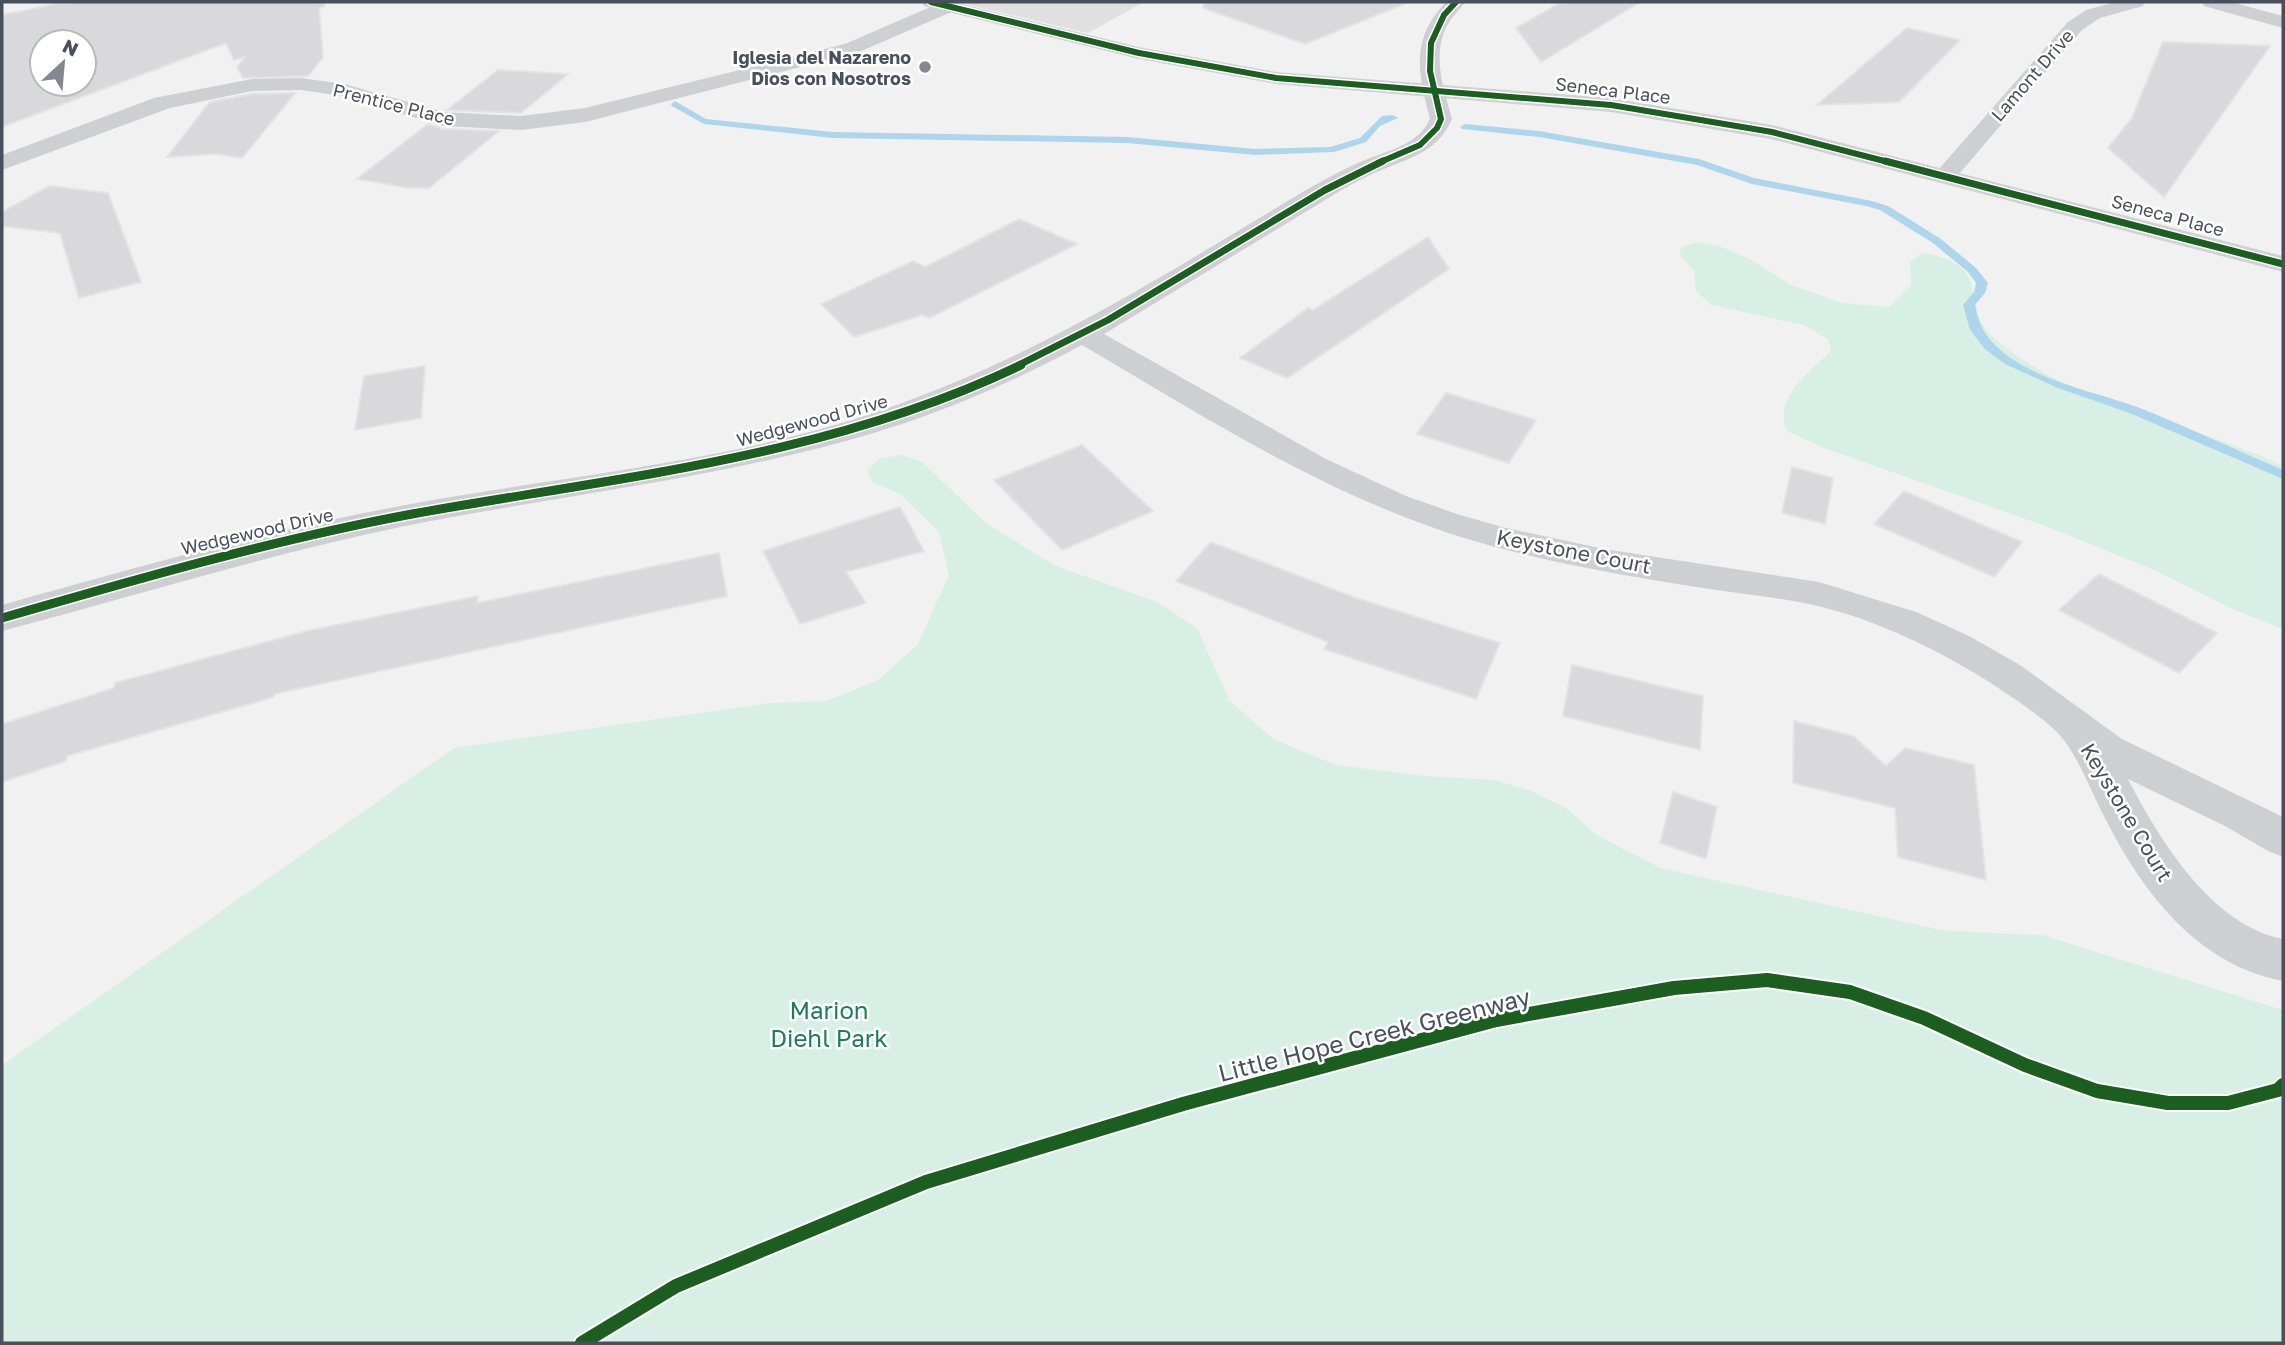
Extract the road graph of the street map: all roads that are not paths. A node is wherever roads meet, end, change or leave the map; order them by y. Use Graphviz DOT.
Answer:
graph roads {
  1 [pos="1456,2"];
  2 [pos="2136,2"];
  3 [pos="2211,2"];
  4 [pos="940,4"];
  5 [pos="2283,22"];
  6 [pos="1433,92"];
  7 [pos="2,163"];
  8 [pos="1945,175"];
  9 [pos="2283,264"];
  10 [pos="1082,333"];
  11 [pos="2,618"];
  12 [pos="2076,729"];
  13 [pos="2283,839"];
  14 [pos="2283,960"];
  1 -- 6 [label="street, Wedgewood Drive"];
  2 -- 8 [label="street, Lamont Drive"];
  3 -- 5 [label="street"];
  4 -- 6 [label="street, Seneca Place"];
  4 -- 7 [label="street, Prentice Place"];
  6 -- 8 [label="street, Seneca Place"];
  6 -- 10 [label="street, Wedgewood Drive"];
  8 -- 9 [label="street, Seneca Place"];
  10 -- 11 [label="street, Wedgewood Drive"];
  10 -- 12 [label="street, Keystone Court"];
  12 -- 13 [label="street, Keystone Court"];
  12 -- 14 [label="street, Keystone Court"];
}
